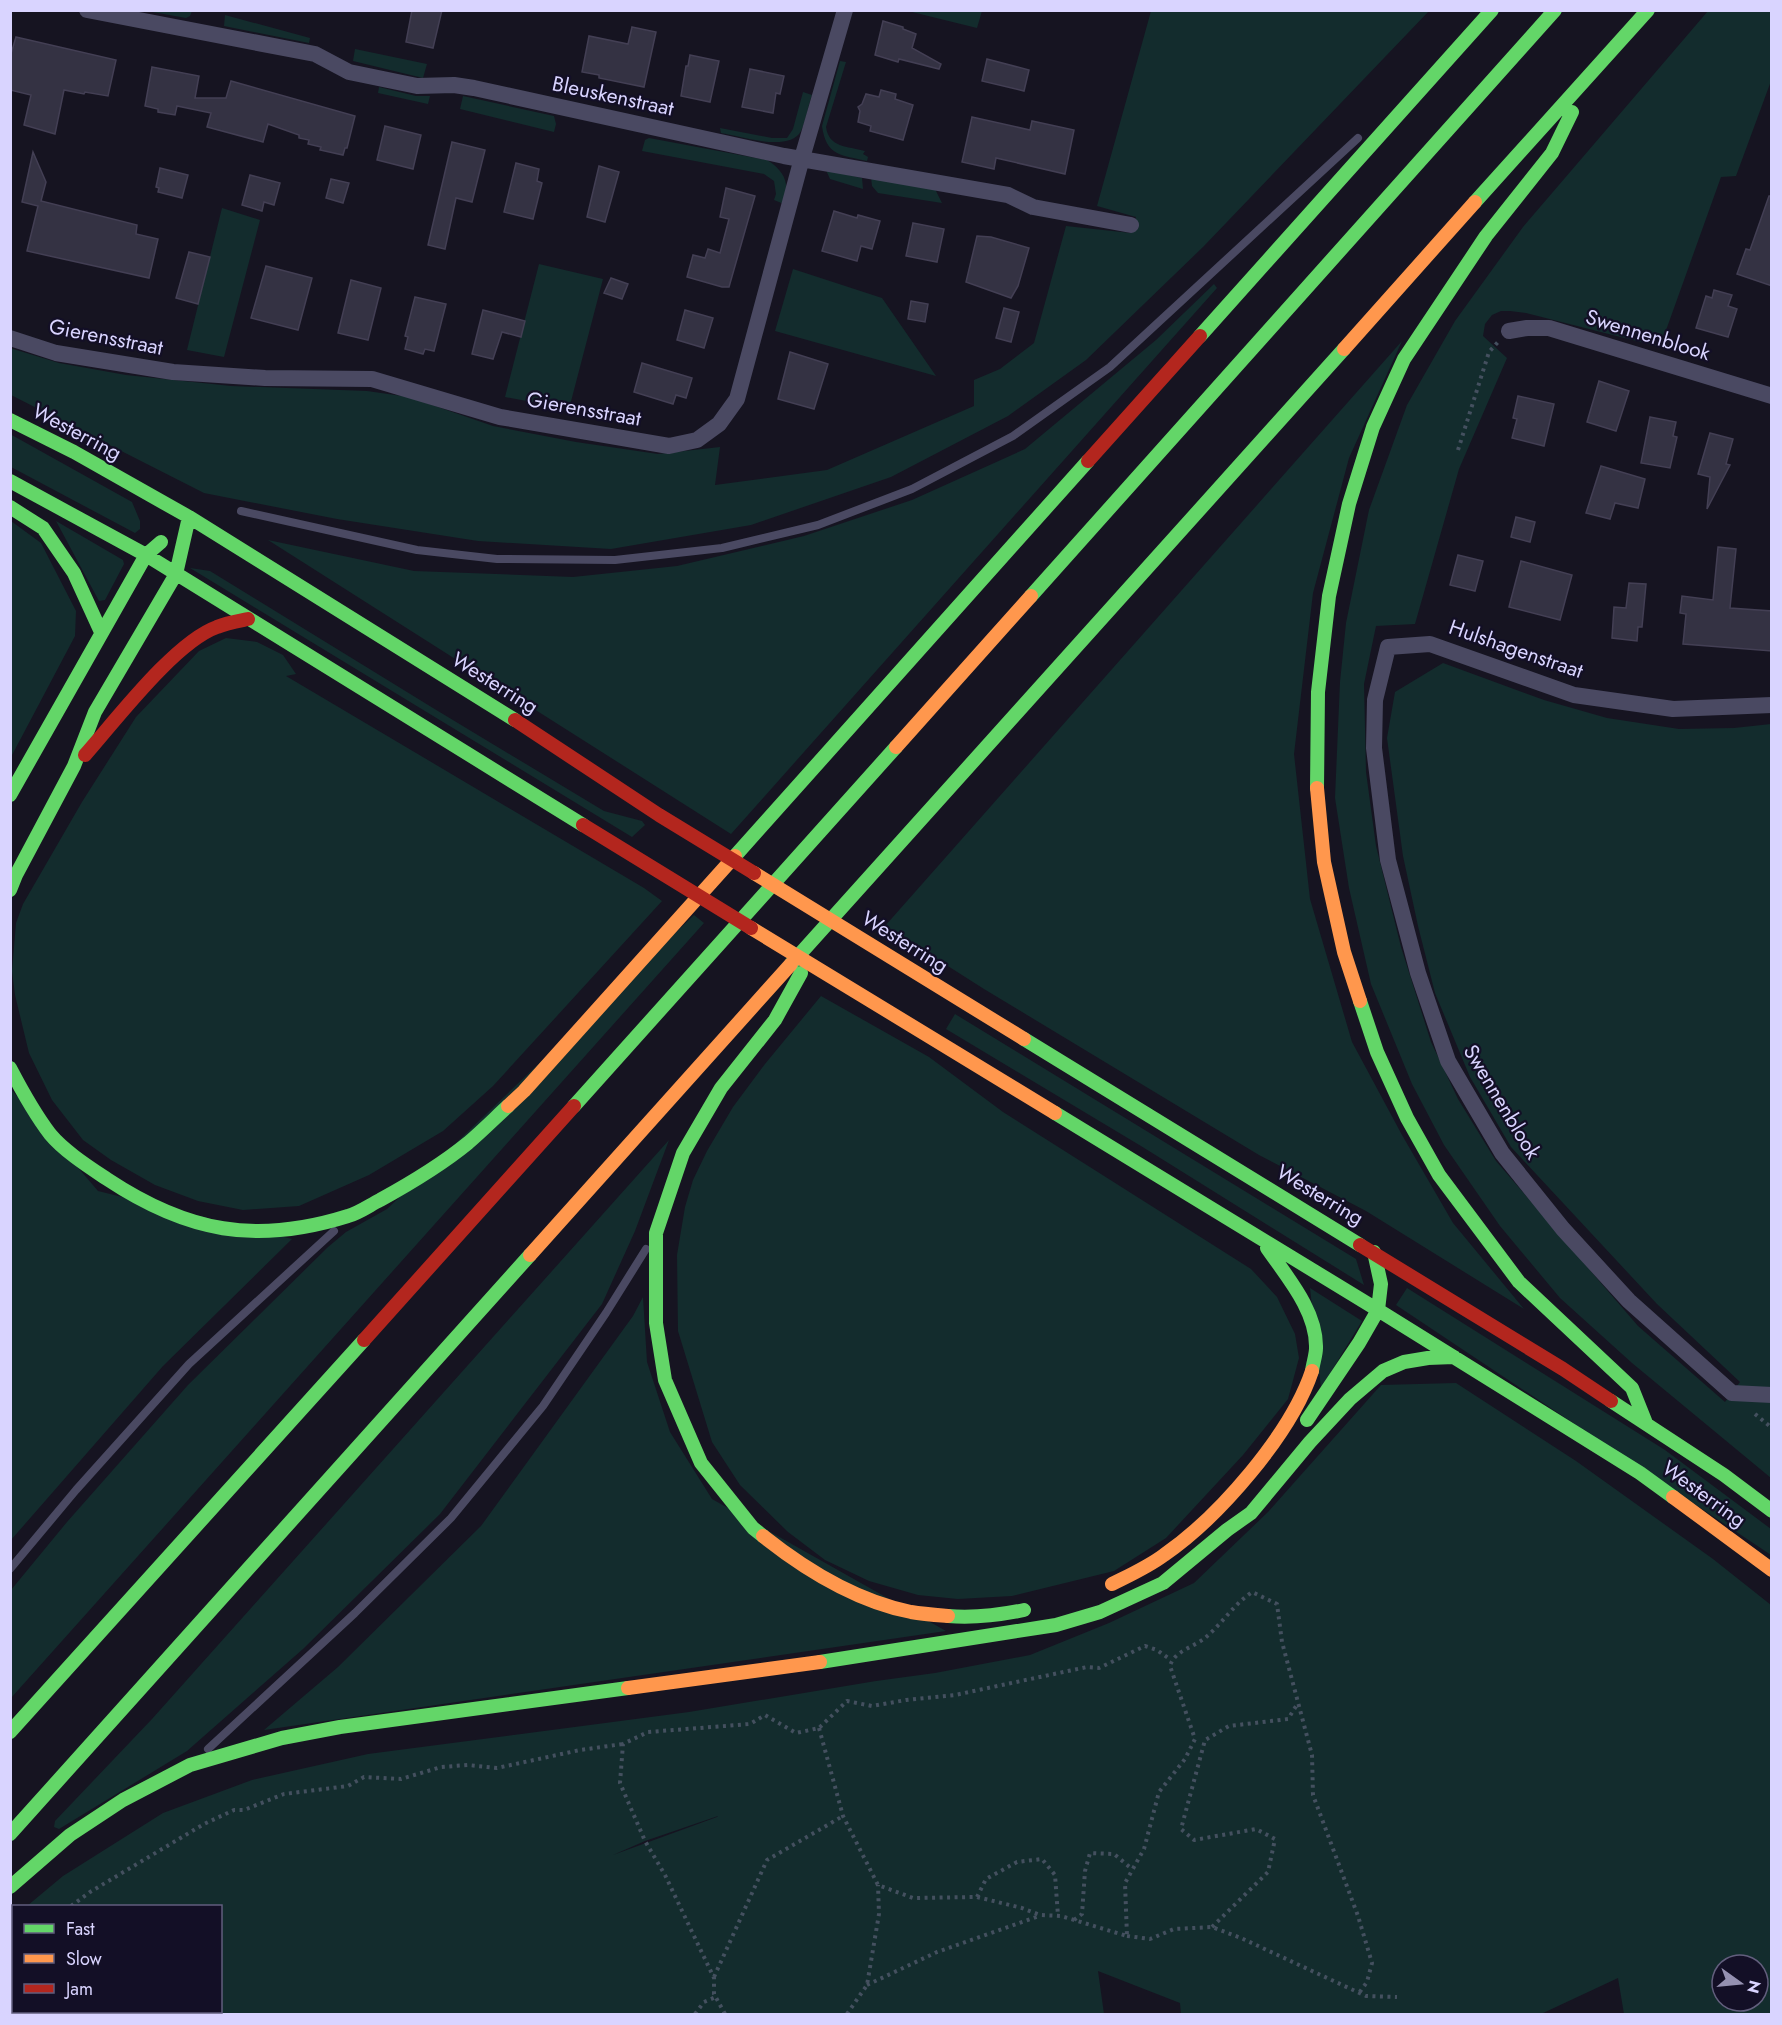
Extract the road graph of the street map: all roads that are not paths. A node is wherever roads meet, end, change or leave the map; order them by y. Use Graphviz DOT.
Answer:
graph roads {
  1 [pos="87,10"];
  2 [pos="845,10"];
  3 [pos="1492,10"];
  4 [pos="1555,10"];
  5 [pos="1648,10"];
  6 [pos="1464,40"];
  7 [pos="1590,76"];
  8 [pos="1396,103"];
  9 [pos="1362,134"];
  10 [pos="802,158"];
  11 [pos="1131,225"];
  12 [pos="1509,331"];
  13 [pos="10,338"];
  14 [pos="1772,396"];
  15 [pos="10,420"];
  16 [pos="10,481"];
  17 [pos="10,507"];
  18 [pos="241,511"];
  19 [pos="189,517"];
  20 [pos="146,555"];
  21 [pos="176,574"];
  22 [pos="248,619"];
  23 [pos="100,632"];
  24 [pos="1388,647"];
  25 [pos="1772,705"];
  26 [pos="74,766"];
  27 [pos="10,795"];
  28 [pos="10,890"];
  29 [pos="830,922"];
  30 [pos="10,1068"];
  31 [pos="350,1216"];
  32 [pos="656,1233"];
  33 [pos="1261,1240"];
  34 [pos="1374,1252"];
  35 [pos="1378,1310"];
  36 [pos="1454,1357"];
  37 [pos="1772,1395"];
  38 [pos="1646,1423"];
  39 [pos="1772,1511"];
  40 [pos="1227,1530"];
  41 [pos="10,1569"];
  42 [pos="1772,1570"];
  43 [pos="1099,1590"];
  44 [pos="1039,1607"];
  45 [pos="10,1732"];
  46 [pos="190,1765"];
  47 [pos="10,1834"];
  48 [pos="10,1887"];
  1 -- 10 [label="street, Bleuskenstraat"];
  2 -- 10 [label="street, Gierensstraat"];
  3 -- 6 [label="highway"];
  4 -- 45 [label="highway"];
  5 -- 7 [label="highway"];
  6 -- 8 [label="lane"];
  6 -- 31 [label="highway"];
  7 -- 29 [label="highway"];
  7 -- 38 [label="highway"];
  9 -- 18 [label="lane"];
  10 -- 11 [label="street, Bleuskenstraat"];
  10 -- 13 [label="street, Gierensstraat"];
  12 -- 14 [label="street, Swennenblook"];
  15 -- 19 [label="highway, Westerring"];
  16 -- 20 [label="highway, Westerring"];
  17 -- 23 [label="highway"];
  19 -- 20 [label="highway"];
  19 -- 21 [label="highway"];
  19 -- 34 [label="highway, Westerring"];
  20 -- 21 [label="highway, Westerring"];
  20 -- 23 [label="highway"];
  21 -- 22 [label="highway, Westerring"];
  21 -- 26 [label="highway"];
  22 -- 26 [label="highway"];
  22 -- 33 [label="highway, Westerring"];
  23 -- 27 [label="highway"];
  24 -- 25 [label="street, Hulshagenstraat"];
  24 -- 37 [label="street, Swennenblook"];
  26 -- 28 [label="highway"];
  29 -- 32 [label="highway"];
  29 -- 47 [label="highway"];
  30 -- 31 [label="highway"];
  31 -- 41 [label="lane"];
  32 -- 44 [label="highway"];
  32 -- 46 [label="lane"];
  33 -- 35 [label="highway, Westerring"];
  33 -- 43 [label="highway"];
  34 -- 35 [label="highway"];
  34 -- 38 [label="highway, Westerring"];
  35 -- 36 [label="highway, Westerring"];
  35 -- 40 [label="highway"];
  36 -- 40 [label="highway"];
  36 -- 42 [label="highway, Westerring"];
  38 -- 39 [label="highway, Westerring"];
  40 -- 46 [label="highway"];
  46 -- 48 [label="highway"];
}
